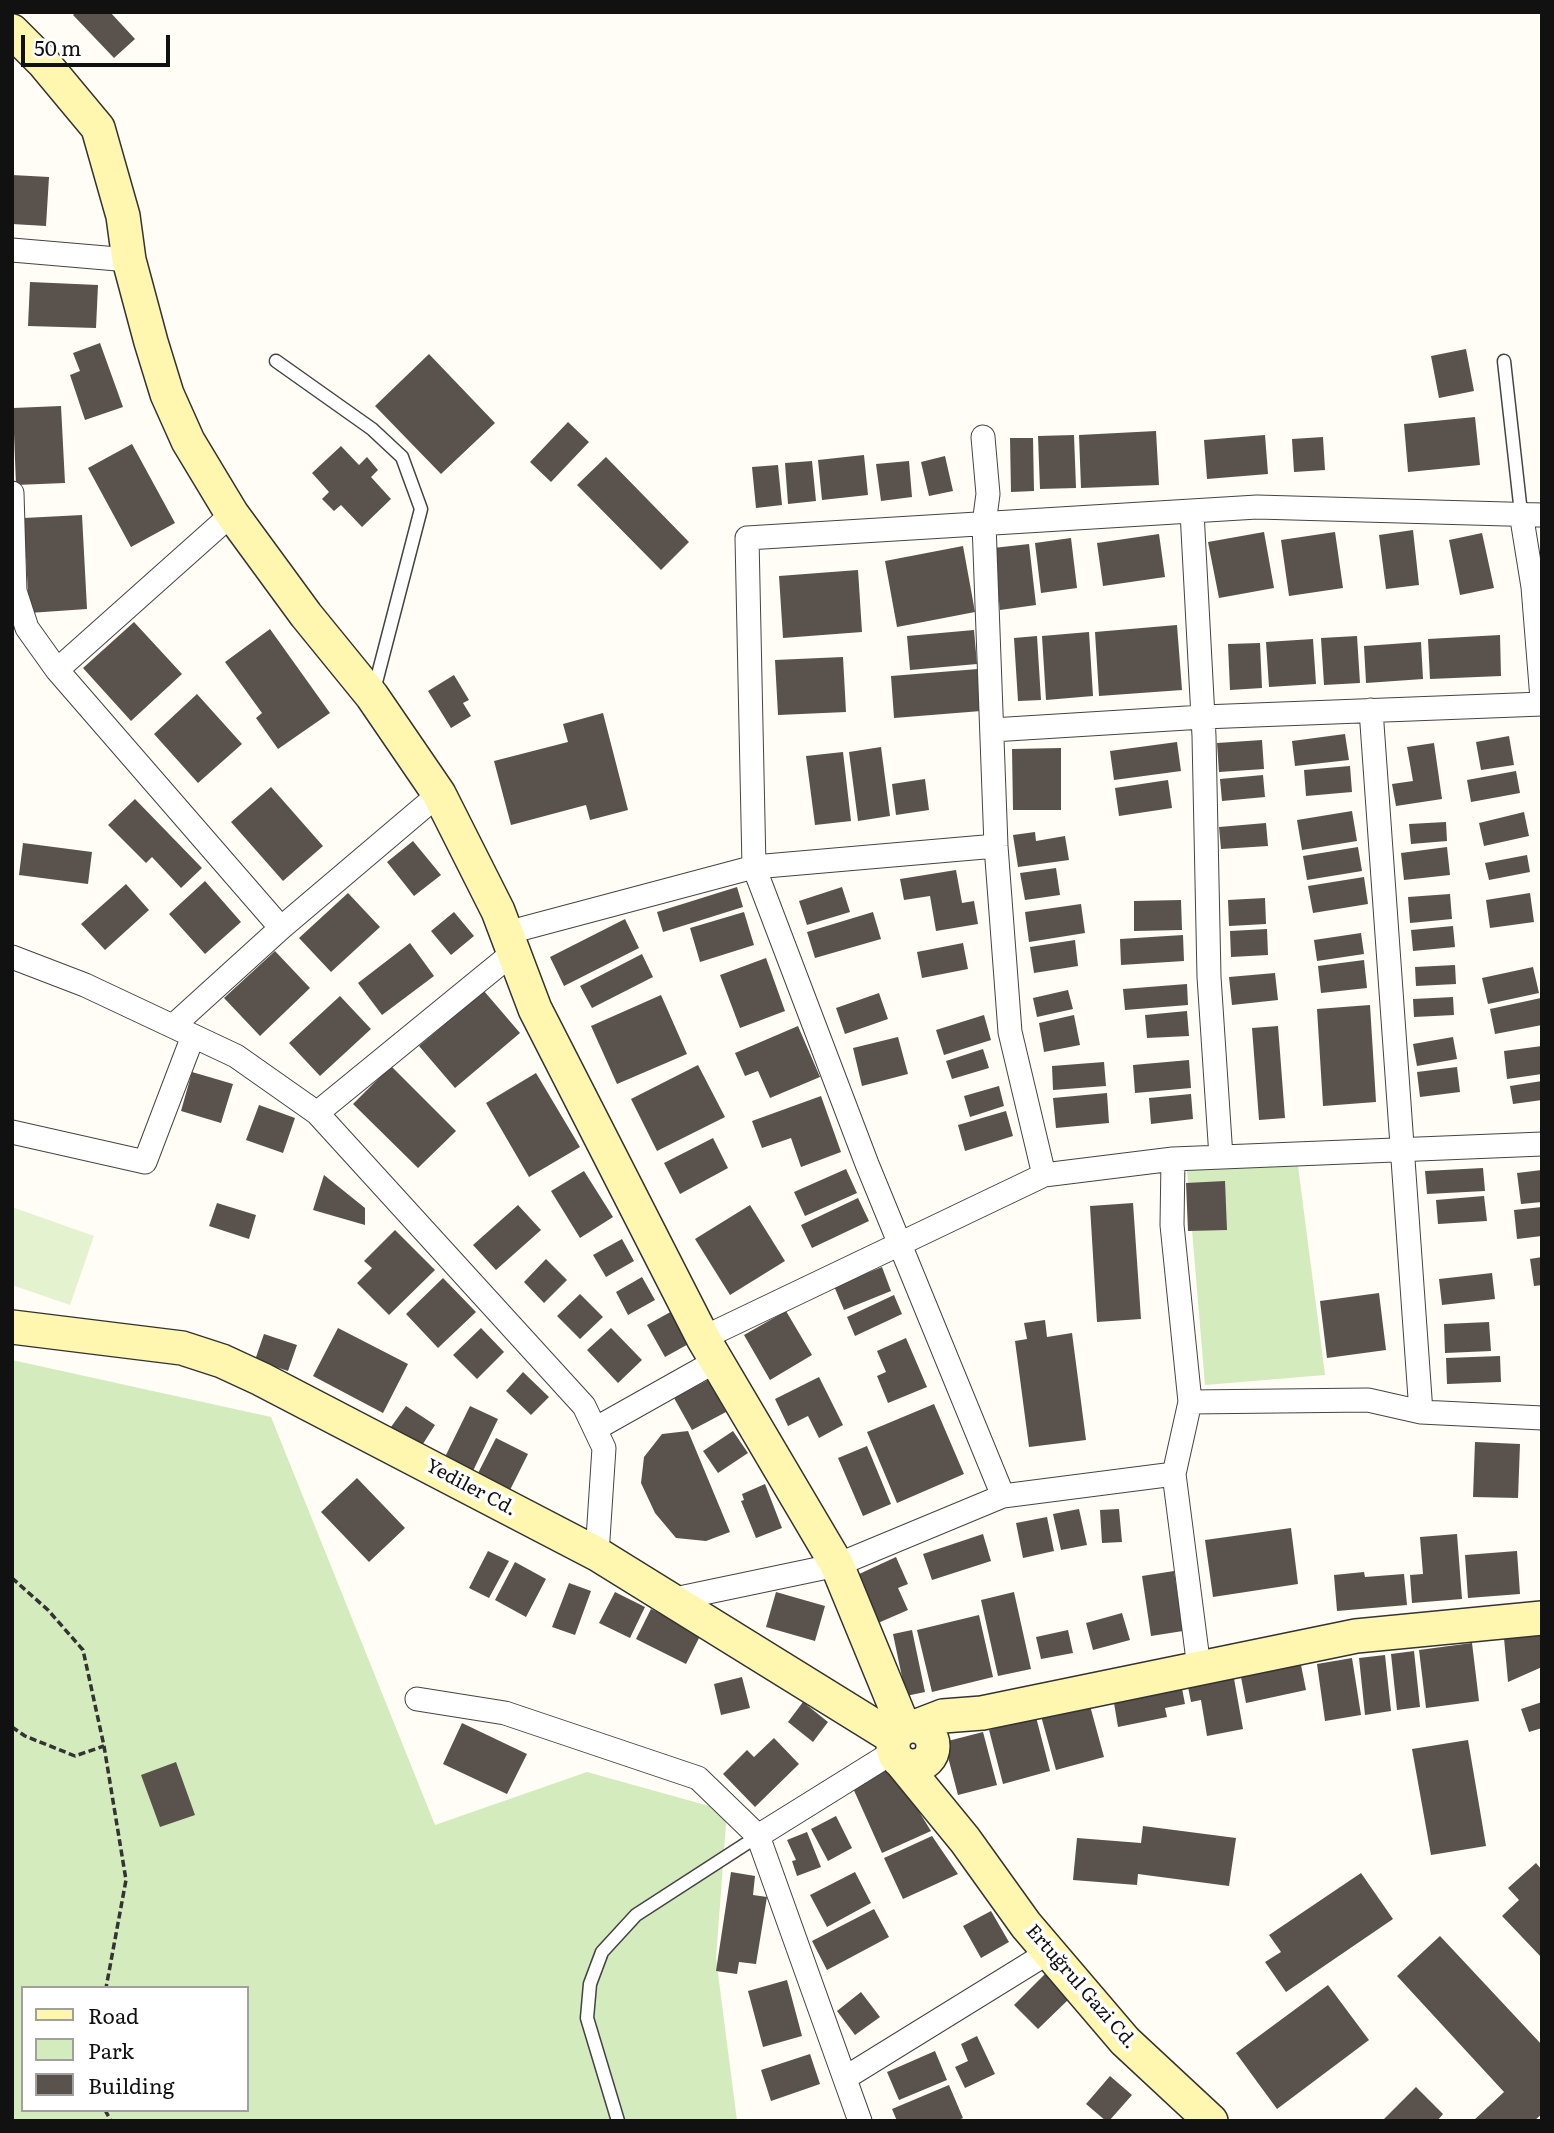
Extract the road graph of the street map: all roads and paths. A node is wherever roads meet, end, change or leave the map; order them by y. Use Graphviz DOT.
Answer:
graph roads {
  1 [pos="12,31"];
  2 [pos="12,250"];
  3 [pos="130,260"];
  4 [pos="276,361"];
  5 [pos="1504,361"];
  6 [pos="983,437"];
  7 [pos="12,493"];
  8 [pos="1192,512"];
  9 [pos="232,514"];
  10 [pos="1531,514"];
  11 [pos="984,524"];
  12 [pos="16,609"];
  13 [pos="57,670"];
  14 [pos="1541,690"];
  15 [pos="372,696"];
  16 [pos="1371,710"];
  17 [pos="1203,717"];
  18 [pos="992,730"];
  19 [pos="439,794"];
  20 [pos="996,846"];
  21 [pos="754,867"];
  22 [pos="281,928"];
  23 [pos="510,943"];
  24 [pos="12,957"];
  25 [pos="183,1031"];
  26 [pos="317,1112"];
  27 [pos="12,1132"];
  28 [pos="1542,1144"];
  29 [pos="1401,1150"];
  30 [pos="1221,1157"];
  31 [pos="1172,1159"];
  32 [pos="1044,1175"];
  33 [pos="899,1244"];
  34 [pos="12,1326"];
  35 [pos="710,1349"];
  36 [pos="1190,1402"];
  37 [pos="1421,1412"];
  38 [pos="1542,1418"];
  39 [pos="595,1429"];
  40 [pos="1174,1474"];
  41 [pos="1003,1496"];
  42 [pos="597,1554"];
  43 [pos="837,1565"];
  44 [pos="12,1578"];
  45 [pos="670,1601"];
  46 [pos="1542,1618"];
  47 [pos="1199,1668"];
  48 [pos="417,1699"];
  49 [pos="12,1727"];
  50 [pos="911,1743"];
  51 [pos="104,1746"];
  52 [pos="758,1836"];
  53 [pos="1049,1952"];
  54 [pos="106,1986"];
  55 [pos="845,2078"];
  56 [pos="618,2121"];
  57 [pos="859,2121"];
  58 [pos="1211,2121"];
  1 -- 3 [label="street, Ertuğrul Gazi Cd."];
  2 -- 3 [label="street"];
  3 -- 9 [label="street, Ertuğrul Gazi Cd."];
  4 -- 15 [label="lane"];
  5 -- 10 [label="lane"];
  6 -- 11 [label="street"];
  7 -- 12 [label="street"];
  8 -- 10 [label="street"];
  8 -- 11 [label="street"];
  8 -- 17 [label="street"];
  9 -- 13 [label="street"];
  9 -- 15 [label="street, Ertuğrul Gazi Cd."];
  10 -- 14 [label="street"];
  11 -- 18 [label="street"];
  11 -- 21 [label="street"];
  12 -- 13 [label="street"];
  13 -- 22 [label="street"];
  14 -- 16 [label="street"];
  15 -- 19 [label="street, Ertuğrul Gazi Cd."];
  16 -- 17 [label="street"];
  16 -- 29 [label="street"];
  17 -- 18 [label="street"];
  17 -- 30 [label="street"];
  18 -- 20 [label="street"];
  19 -- 22 [label="street"];
  19 -- 23 [label="street, Ertuğrul Gazi Cd."];
  20 -- 21 [label="street"];
  20 -- 32 [label="street"];
  21 -- 23 [label="street"];
  21 -- 33 [label="street"];
  22 -- 25 [label="street"];
  23 -- 26 [label="street"];
  23 -- 35 [label="street, Ertuğrul Gazi Cd."];
  24 -- 25 [label="street"];
  25 -- 26 [label="street"];
  25 -- 27 [label="street"];
  26 -- 39 [label="street"];
  28 -- 29 [label="street"];
  29 -- 30 [label="street"];
  29 -- 37 [label="street"];
  30 -- 31 [label="street"];
  31 -- 32 [label="street"];
  31 -- 36 [label="street"];
  32 -- 33 [label="street"];
  33 -- 35 [label="street"];
  33 -- 41 [label="street"];
  34 -- 42 [label="street, Yediler Cd."];
  35 -- 39 [label="street"];
  35 -- 43 [label="street, Ertuğrul Gazi Cd."];
  36 -- 37 [label="street"];
  36 -- 40 [label="street"];
  37 -- 38 [label="street"];
  39 -- 42 [label="street"];
  40 -- 41 [label="street"];
  40 -- 47 [label="street"];
  41 -- 43 [label="street"];
  42 -- 45 [label="street, Yediler Cd."];
  43 -- 45 [label="street"];
  43 -- 50 [label="street, Ertuğrul Gazi Cd."];
  44 -- 51 [label="path"];
  45 -- 50 [label="street, Yediler Cd."];
  46 -- 47 [label="street"];
  47 -- 50 [label="street"];
  48 -- 52 [label="street"];
  49 -- 51 [label="path"];
  50 -- 52 [label="street"];
  50 -- 53 [label="street, Ertuğrul Gazi Cd."];
  51 -- 54 [label="path"];
  52 -- 55 [label="street"];
  52 -- 56 [label="lane"];
  53 -- 55 [label="street"];
  53 -- 58 [label="street, Ertuğrul Gazi Cd."];
  55 -- 57 [label="street"];
}
